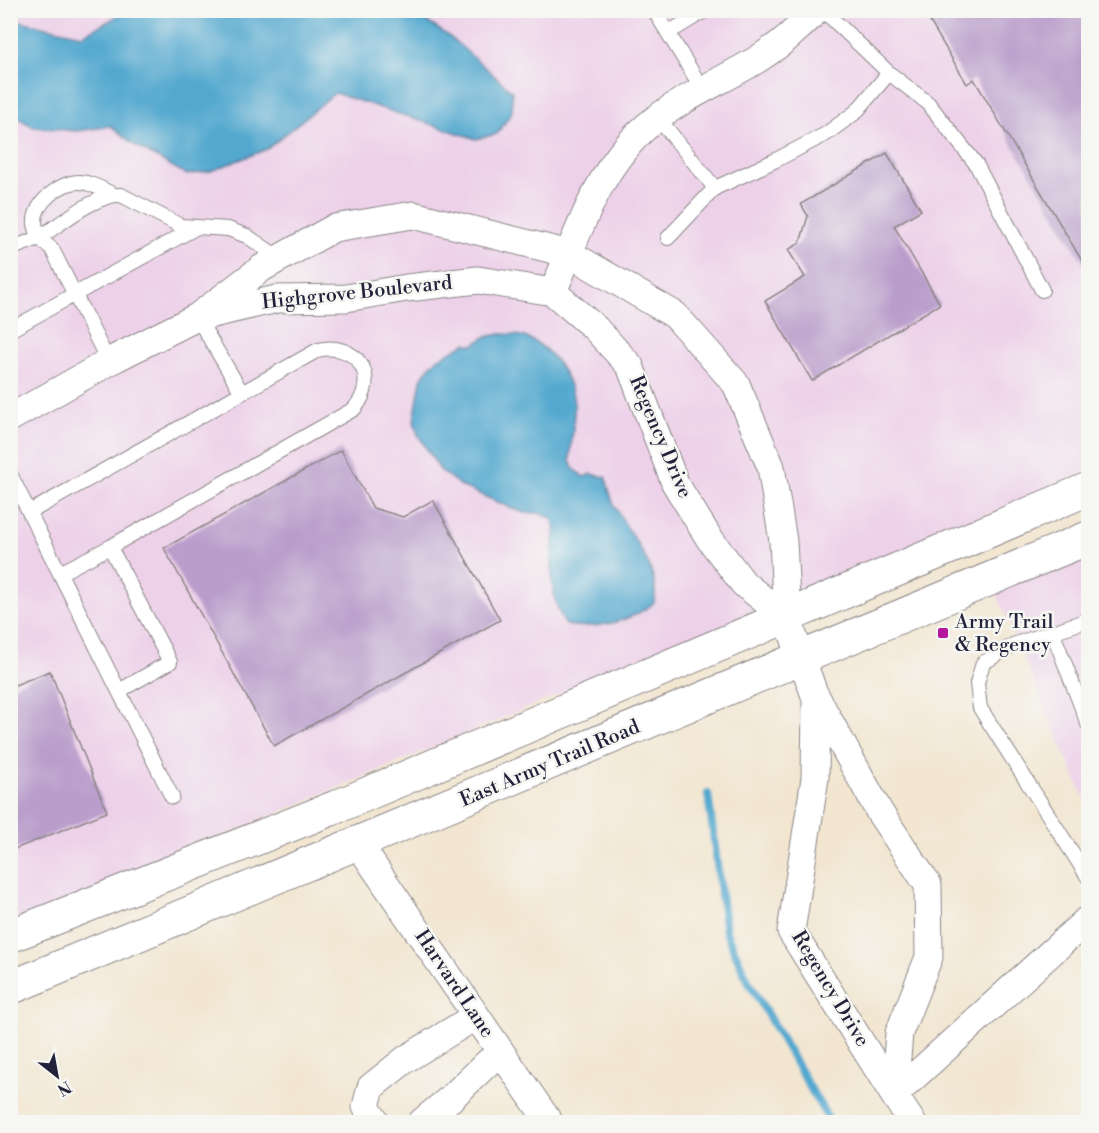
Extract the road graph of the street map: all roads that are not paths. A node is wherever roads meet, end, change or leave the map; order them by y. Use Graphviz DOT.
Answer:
graph roads {
  1 [pos="654,10"];
  2 [pos="706,10"];
  3 [pos="816,10"];
  4 [pos="823,10"];
  5 [pos="668,33"];
  6 [pos="889,73"];
  7 [pos="703,90"];
  8 [pos="658,118"];
  9 [pos="715,188"];
  10 [pos="112,194"];
  11 [pos="197,227"];
  12 [pos="39,238"];
  13 [pos="668,238"];
  14 [pos="10,249"];
  15 [pos="570,254"];
  16 [pos="279,258"];
  17 [pos="1042,290"];
  18 [pos="553,292"];
  19 [pos="75,296"];
  20 [pos="197,317"];
  21 [pos="10,330"];
  22 [pos="109,363"];
  23 [pos="242,393"];
  24 [pos="10,418"];
  25 [pos="10,474"];
  26 [pos="1089,489"];
  27 [pos="30,512"];
  28 [pos="1089,538"];
  29 [pos="110,547"];
  30 [pos="60,573"];
  31 [pos="787,618"];
  32 [pos="1089,620"];
  33 [pos="1053,633"];
  34 [pos="801,657"];
  35 [pos="118,691"];
  36 [pos="816,697"];
  37 [pos="1089,724"];
  38 [pos="172,797"];
  39 [pos="359,845"];
  40 [pos="1089,878"];
  41 [pos="1089,919"];
  42 [pos="10,936"];
  43 [pos="10,988"];
  44 [pos="476,1016"];
  45 [pos="500,1051"];
  46 [pos="894,1095"];
  47 [pos="376,1122"];
  48 [pos="422,1122"];
  49 [pos="549,1122"];
  50 [pos="912,1122"];
  1 -- 5 [label="lane"];
  2 -- 5 [label="lane"];
  3 -- 7 [label="street"];
  4 -- 6 [label="lane"];
  5 -- 7 [label="lane"];
  6 -- 9 [label="lane"];
  6 -- 17 [label="lane"];
  7 -- 8 [label="street"];
  8 -- 9 [label="lane"];
  8 -- 15 [label="street"];
  9 -- 13 [label="lane"];
  10 -- 11 [label="lane"];
  10 -- 12 [label="lane"];
  10 -- 12 [label="lane"];
  11 -- 16 [label="lane"];
  11 -- 19 [label="lane"];
  12 -- 14 [label="lane"];
  12 -- 19 [label="lane"];
  15 -- 16 [label="street, Highgrove Boulevard"];
  15 -- 18 [label="street"];
  15 -- 31 [label="street, Regency Drive"];
  16 -- 20 [label="street, Highgrove Boulevard"];
  18 -- 20 [label="street, Highgrove Boulevard"];
  18 -- 31 [label="street, Regency Drive"];
  19 -- 21 [label="lane"];
  19 -- 22 [label="lane"];
  20 -- 22 [label="street, Highgrove Boulevard"];
  20 -- 23 [label="lane"];
  22 -- 24 [label="street, Highgrove Boulevard"];
  23 -- 27 [label="lane"];
  23 -- 29 [label="lane"];
  25 -- 27 [label="lane"];
  26 -- 31 [label="main road"];
  27 -- 30 [label="lane"];
  28 -- 34 [label="main road, East Army Trail Road"];
  29 -- 30 [label="lane"];
  29 -- 35 [label="lane"];
  30 -- 35 [label="lane"];
  31 -- 34 [label="street, Regency Drive"];
  31 -- 42 [label="main road"];
  32 -- 33 [label="lane"];
  33 -- 37 [label="lane"];
  33 -- 40 [label="lane"];
  34 -- 36 [label="street, Regency Drive"];
  34 -- 39 [label="main road, East Army Trail Road"];
  35 -- 38 [label="lane"];
  36 -- 46 [label="street, Regency Drive"];
  36 -- 46 [label="street, Regency Drive"];
  39 -- 43 [label="main road, East Army Trail Road"];
  39 -- 44 [label="street, Harvard Lane"];
  41 -- 46 [label="street"];
  44 -- 45 [label="street, Harvard Lane"];
  44 -- 47 [label="street"];
  45 -- 48 [label="street"];
  45 -- 49 [label="street, Harvard Lane"];
  46 -- 50 [label="street, Regency Drive"];
}
